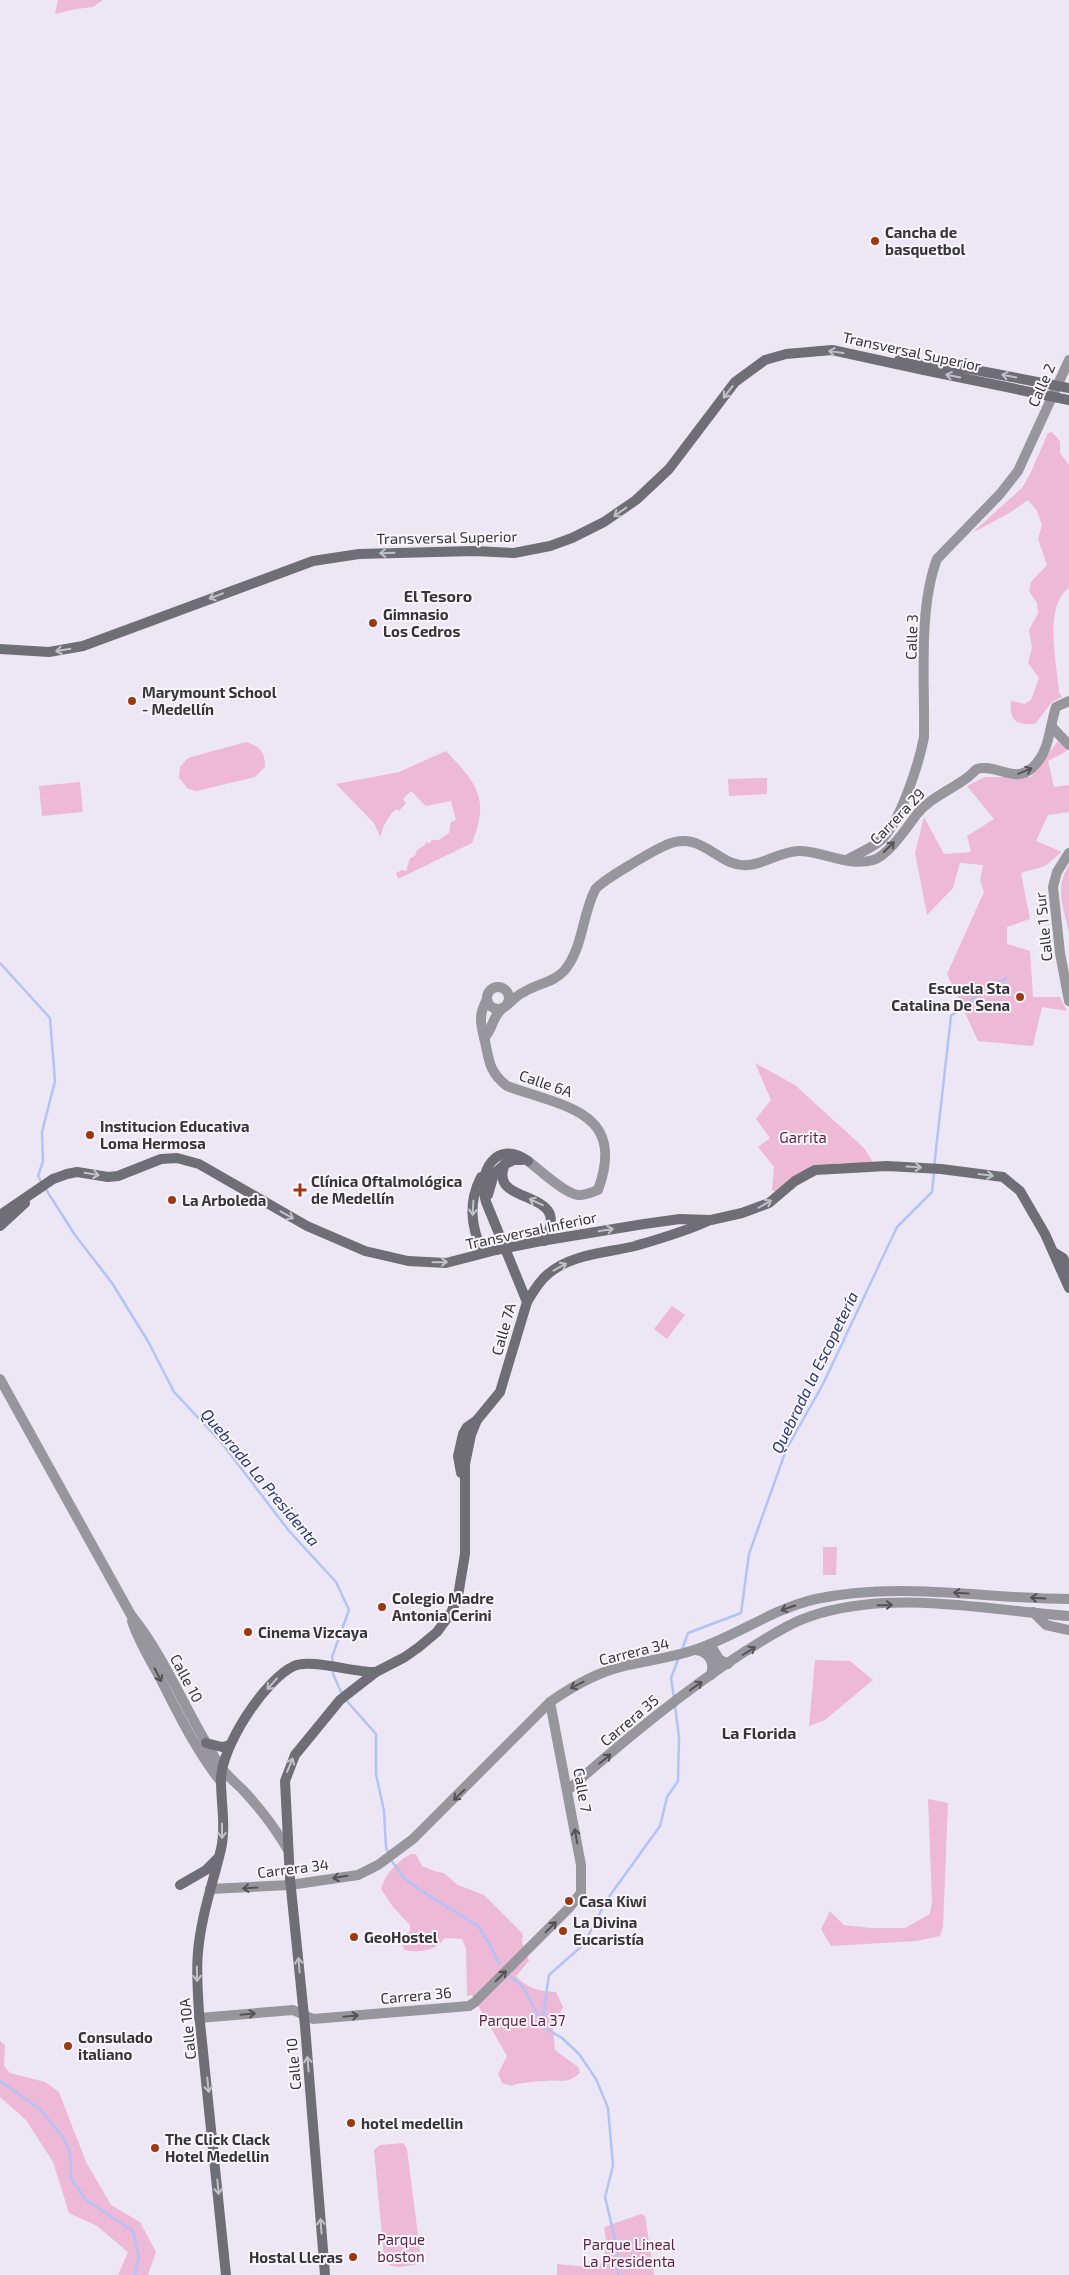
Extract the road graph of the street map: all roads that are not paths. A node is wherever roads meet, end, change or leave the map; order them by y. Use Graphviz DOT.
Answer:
graph roads {
  1 [pos="1069,360"];
  2 [pos="883,362"];
  3 [pos="1057,385"];
  4 [pos="1069,388"];
  5 [pos="1069,400"];
  6 [pos="1041,422"];
  7 [pos="0,649"];
  8 [pos="1069,701"];
  9 [pos="1052,728"];
  10 [pos="1069,745"];
  11 [pos="869,847"];
  12 [pos="1069,853"];
  13 [pos="845,860"];
  14 [pos="872,860"];
  15 [pos="505,989"];
  16 [pos="524,992"];
  17 [pos="487,999"];
  18 [pos="1069,1000"];
  19 [pos="505,1007"];
  20 [pos="484,1038"];
  21 [pos="528,1161"];
  22 [pos="505,1164"];
  23 [pos="491,1167"];
  24 [pos="32,1195"];
  25 [pos="3,1212"];
  26 [pos="711,1220"];
  27 [pos="0,1226"];
  28 [pos="543,1241"];
  29 [pos="1052,1251"];
  30 [pos="483,1252"];
  31 [pos="1069,1270"];
  32 [pos="1069,1288"];
  33 [pos="527,1302"];
  34 [pos="0,1379"];
  35 [pos="477,1420"];
  36 [pos="454,1440"];
  37 [pos="458,1456"];
  38 [pos="464,1484"];
  39 [pos="1069,1599"];
  40 [pos="1033,1612"];
  41 [pos="131,1615"];
  42 [pos="1069,1616"];
  43 [pos="1069,1630"];
  44 [pos="710,1644"];
  45 [pos="693,1651"];
  46 [pos="728,1664"];
  47 [pos="376,1672"];
  48 [pos="711,1675"];
  49 [pos="168,1695"];
  50 [pos="344,1697"];
  51 [pos="550,1702"];
  52 [pos="188,1712"];
  53 [pos="535,1718"];
  54 [pos="554,1720"];
  55 [pos="206,1743"];
  56 [pos="230,1745"];
  57 [pos="222,1769"];
  58 [pos="220,1782"];
  59 [pos="568,1790"];
  60 [pos="288,1850"];
  61 [pos="219,1857"];
  62 [pos="583,1884"];
  63 [pos="180,1885"];
  64 [pos="290,1885"];
  65 [pos="210,1889"];
  66 [pos="304,2014"];
  67 [pos="199,2018"];
  68 [pos="226,2275"];
  69 [pos="325,2275"];
  1 -- 3 [label="street, Calle 2"];
  3 -- 2 [label="main road, one-way"];
  5 -- 2 [label="main road, Transversal Superior, one-way, bridge"];
  2 -- 7 [label="main road, Transversal Superior, one-way"];
  3 -- 4 [label="main road"];
  3 -- 6 [label="street, Calle 2"];
  6 -- 11 [label="street, Calle 3"];
  8 -- 9 [label="street, Carrera 29"];
  9 -- 10 [label="street"];
  14 -- 9 [label="street, Carrera 29, one-way"];
  11 -- 13 [label="street, Calle 3"];
  11 -- 14 [label="street, Carrera 29"];
  12 -- 18 [label="street, Calle 1 Sur"];
  13 -- 14 [label="street, Carrera 29"];
  13 -- 16 [label="street, Carrera 29"];
  15 -- 16 [label="street"];
  15 -- 17 [label="street"];
  15 -- 19 [label="street"];
  16 -- 19 [label="street, Carrera 29"];
  17 -- 19 [label="street"];
  17 -- 20 [label="street, Calle 6A"];
  19 -- 20 [label="street"];
  20 -- 21 [label="street, Calle 6A"];
  21 -- 22 [label="main road"];
  21 -- 23 [label="main road"];
  22 -- 23 [label="main road"];
  28 -- 22 [label="main road, one-way"];
  23 -- 30 [label="main road, one-way"];
  23 -- 33 [label="main road, Calle 7A"];
  24 -- 25 [label="main road, Transversal Inferior"];
  24 -- 27 [label="main road"];
  24 -- 30 [label="main road, Transversal Inferior, one-way"];
  28 -- 26 [label="main road, Transversal Inferior, one-way"];
  26 -- 29 [label="main road, Transversal Inferior, one-way"];
  33 -- 26 [label="main road, one-way"];
  28 -- 30 [label="main road, Transversal Inferior, bridge"];
  29 -- 31 [label="main road, Transversal Inferior"];
  29 -- 32 [label="main road, Transversal Inferior"];
  33 -- 35 [label="main road, Calle 7A"];
  34 -- 41 [label="street, Calle 10"];
  35 -- 37 [label="main road, Calle 7A"];
  35 -- 38 [label="main road, Calle 7A"];
  36 -- 37 [label="main road"];
  37 -- 38 [label="main road, Calle 7A"];
  38 -- 47 [label="main road, Calle 7A"];
  39 -- 44 [label="street, Carrera 34, one-way"];
  40 -- 42 [label="street"];
  40 -- 43 [label="street"];
  46 -- 40 [label="street, one-way"];
  41 -- 49 [label="street, Calle 10, one-way"];
  41 -- 52 [label="street, Calle 10"];
  44 -- 45 [label="street, Carrera 34"];
  44 -- 46 [label="street"];
  45 -- 48 [label="street"];
  45 -- 51 [label="street, Carrera 34, one-way"];
  46 -- 48 [label="street"];
  47 -- 50 [label="main road, Calle 7A"];
  47 -- 56 [label="main road, Calle 10A, one-way"];
  59 -- 48 [label="street, Carrera 35, one-way"];
  49 -- 52 [label="street"];
  49 -- 58 [label="street, Calle 10"];
  60 -- 50 [label="main road, Calle 10, one-way"];
  51 -- 53 [label="street, Carrera 34"];
  51 -- 54 [label="street, Calle 7"];
  52 -- 55 [label="street, Calle 10"];
  53 -- 54 [label="street"];
  53 -- 64 [label="street, Carrera 34, one-way"];
  54 -- 59 [label="street, Calle 7"];
  55 -- 56 [label="main road"];
  55 -- 57 [label="street, Calle 10"];
  56 -- 57 [label="main road, Calle 10A"];
  57 -- 58 [label="main road, Calle 10A"];
  57 -- 60 [label="street, Calle 10"];
  58 -- 61 [label="main road, Calle 10A, one-way"];
  62 -- 59 [label="street, Calle 7, one-way"];
  60 -- 64 [label="main road, Calle 10"];
  61 -- 63 [label="main road"];
  61 -- 65 [label="main road, Calle 10A"];
  66 -- 62 [label="street, Carrera 36, one-way"];
  64 -- 65 [label="street, Carrera 34, one-way"];
  66 -- 64 [label="main road, Calle 10, one-way"];
  65 -- 67 [label="main road, Calle 10A, one-way"];
  67 -- 66 [label="street, Carrera 36, one-way"];
  69 -- 66 [label="main road, Calle 10, one-way"];
  67 -- 68 [label="main road, Calle 10A, one-way"];
}
